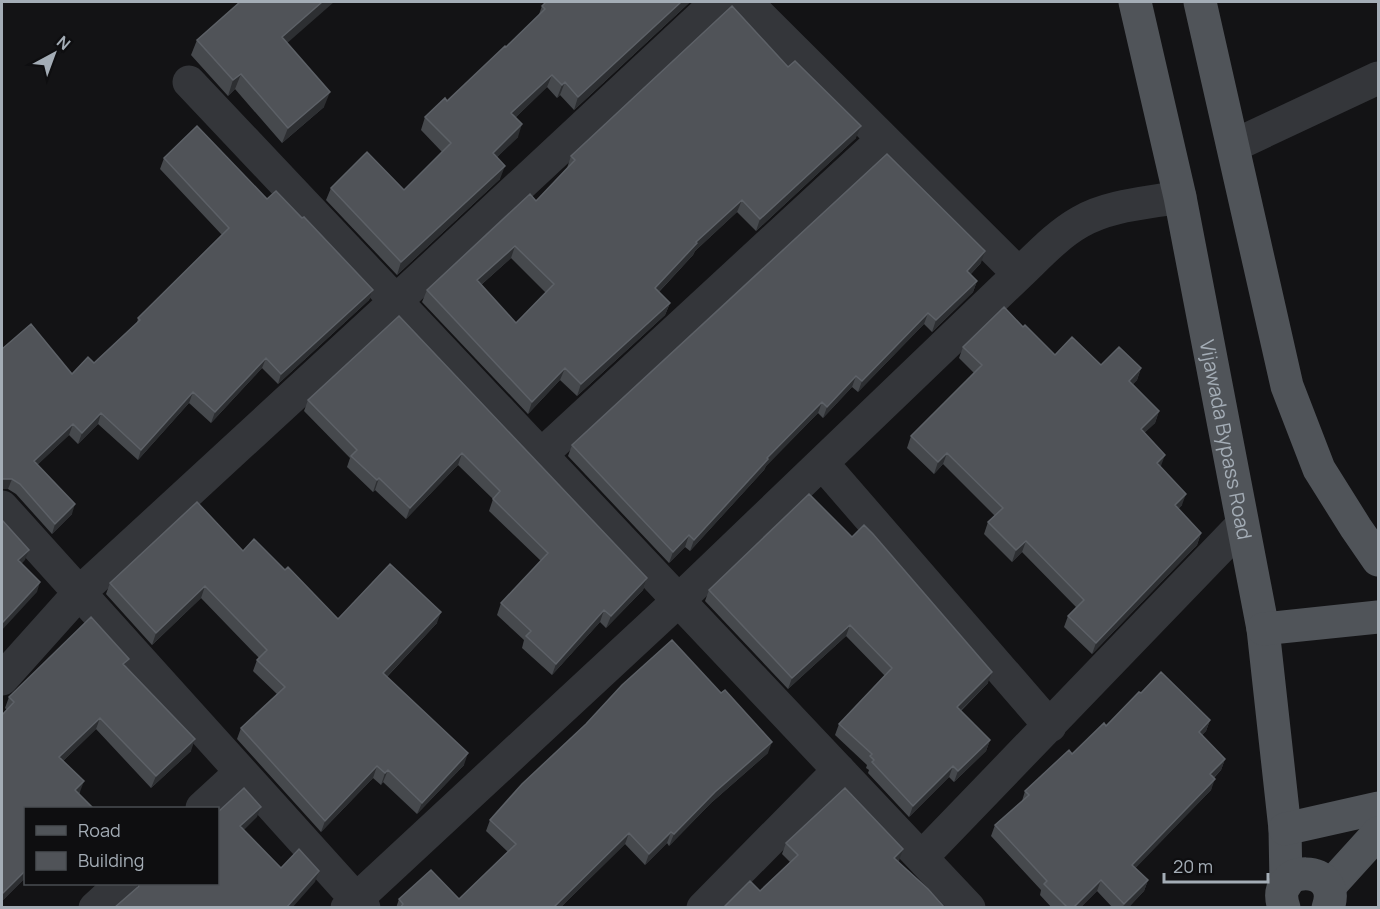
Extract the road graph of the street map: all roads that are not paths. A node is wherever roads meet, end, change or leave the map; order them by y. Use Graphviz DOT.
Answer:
graph roads {
  1 [pos="717,2"];
  2 [pos="746,2"];
  3 [pos="1135,2"];
  4 [pos="1200,2"];
  5 [pos="1378,78"];
  6 [pos="189,82"];
  7 [pos="882,140"];
  8 [pos="1233,146"];
  9 [pos="1180,197"];
  10 [pos="1019,273"];
  11 [pos="396,301"];
  12 [pos="541,455"];
  13 [pos="822,463"];
  14 [pos="2,507"];
  15 [pos="1242,525"];
  16 [pos="1378,560"];
  17 [pos="80,592"];
  18 [pos="679,600"];
  19 [pos="1378,617"];
  20 [pos="1263,629"];
  21 [pos="2,680"];
  22 [pos="1050,726"];
  23 [pos="839,770"];
  24 [pos="240,773"];
  25 [pos="203,807"];
  26 [pos="1378,808"];
  27 [pos="1285,830"];
  28 [pos="1378,833"];
  29 [pos="922,858"];
  30 [pos="120,885"];
  31 [pos="1281,897"];
  32 [pos="1332,901"];
  33 [pos="356,905"];
  34 [pos="95,908"];
  35 [pos="703,908"];
  36 [pos="969,908"];
  1 -- 11 [label="street"];
  2 -- 7 [label="street"];
  3 -- 9 [label="main road, Vijawada Bypass Road"];
  4 -- 8 [label="main road"];
  5 -- 8 [label="street"];
  6 -- 11 [label="street"];
  7 -- 10 [label="street"];
  7 -- 12 [label="street"];
  8 -- 16 [label="main road"];
  9 -- 10 [label="street"];
  9 -- 15 [label="main road, Vijawada Bypass Road"];
  10 -- 13 [label="street"];
  11 -- 12 [label="street"];
  11 -- 17 [label="street"];
  12 -- 18 [label="street"];
  13 -- 18 [label="street"];
  13 -- 22 [label="street"];
  14 -- 17 [label="street"];
  15 -- 20 [label="main road, Vijawada Bypass Road"];
  15 -- 22 [label="street"];
  17 -- 21 [label="street"];
  17 -- 24 [label="street"];
  18 -- 23 [label="street"];
  18 -- 33 [label="street"];
  19 -- 20 [label="main road"];
  20 -- 27 [label="main road, Vijawada Bypass Road"];
  22 -- 29 [label="street"];
  23 -- 29 [label="street"];
  23 -- 35 [label="street"];
  24 -- 25 [label="street"];
  24 -- 33 [label="street"];
  26 -- 27 [label="main road"];
  27 -- 31 [label="main road, Vijawada Bypass Road"];
  28 -- 32 [label="main road, Vijawada Bypass Road"];
  29 -- 36 [label="street"];
  30 -- 34 [label="street"];
  31 -- 32 [label="main road, Vijawada Bypass Road"];
}
